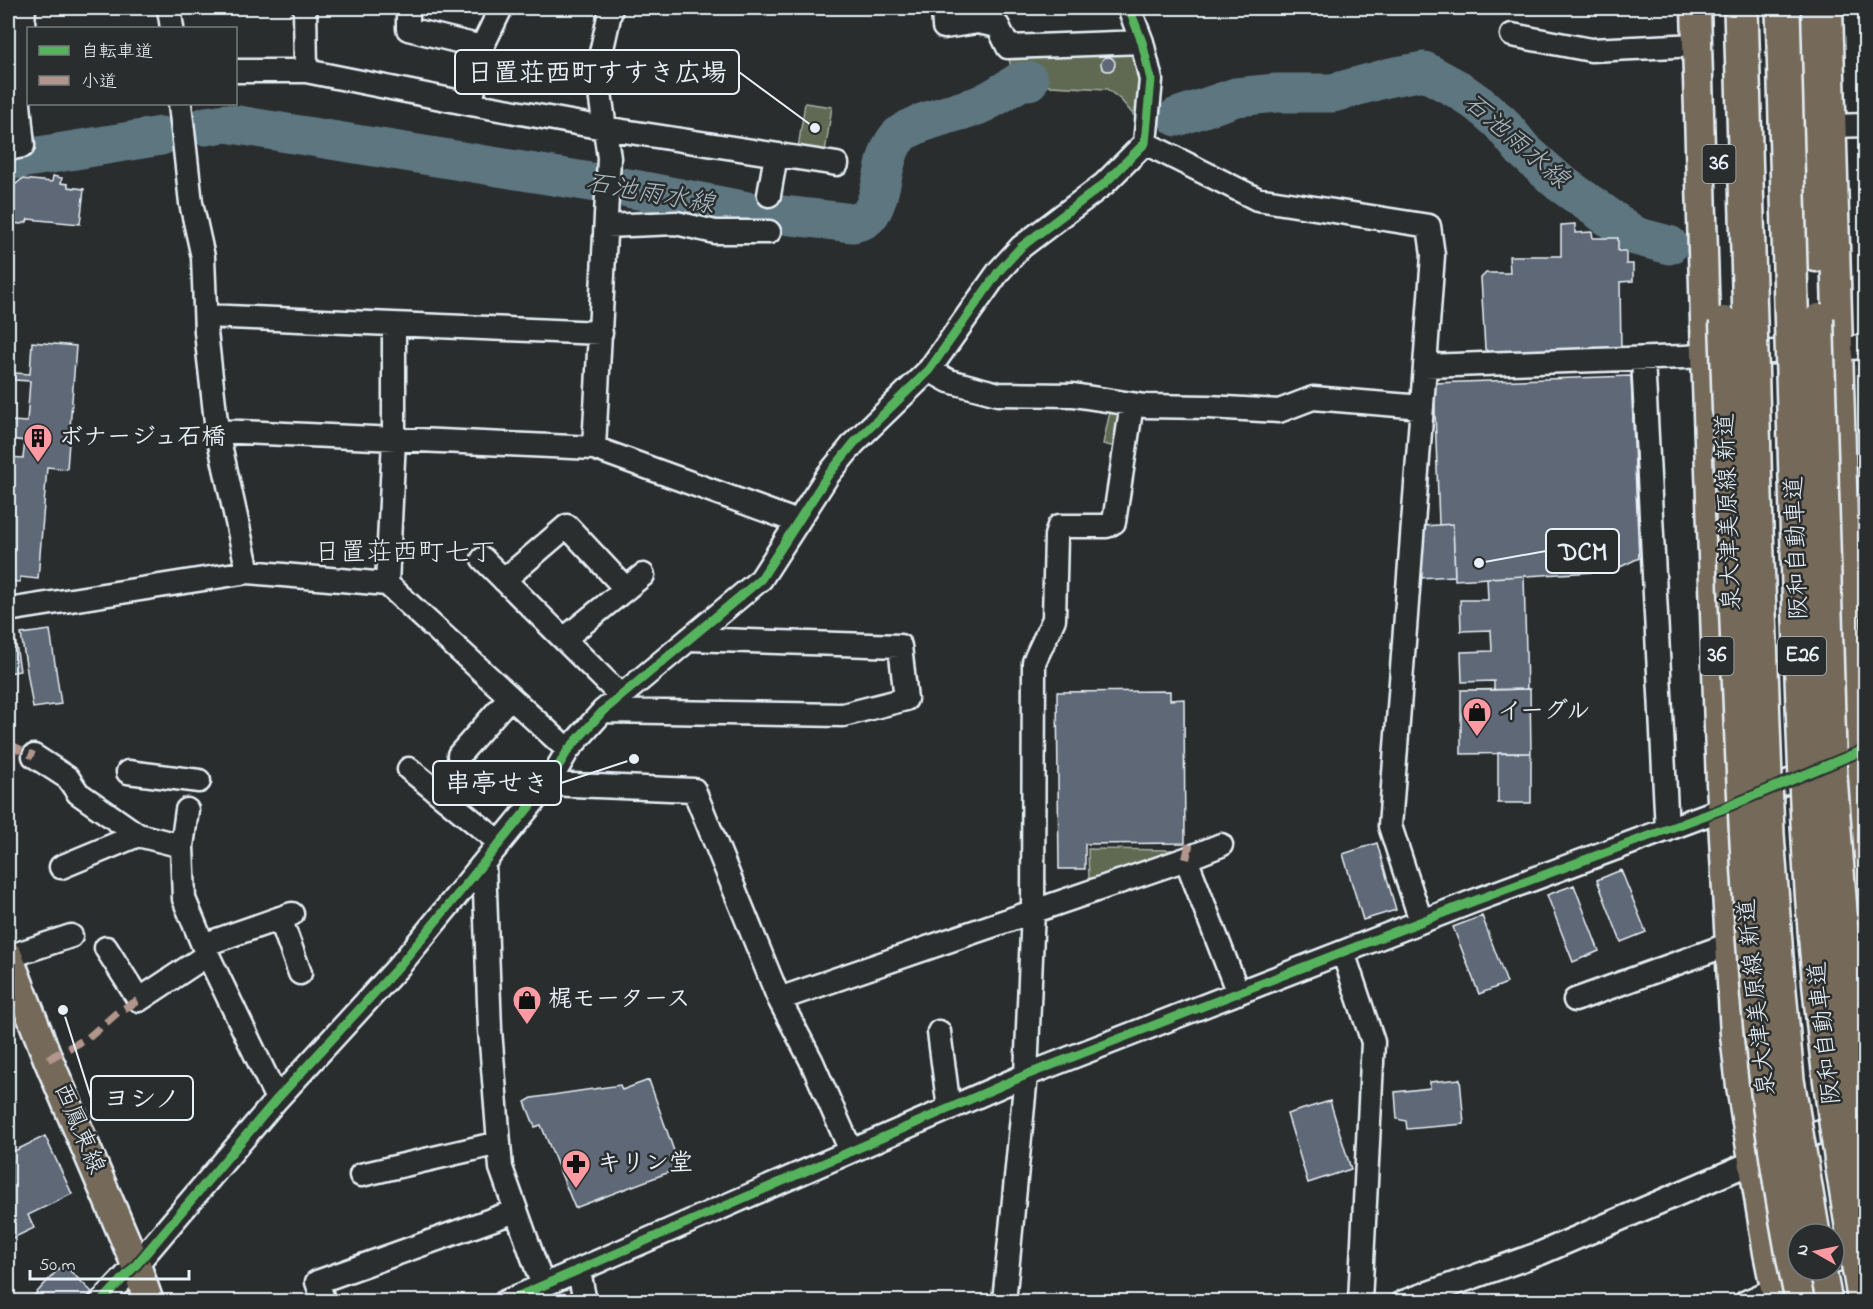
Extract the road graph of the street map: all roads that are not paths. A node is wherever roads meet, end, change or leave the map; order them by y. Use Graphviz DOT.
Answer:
graph roads {
  1 [pos="24,8"];
  2 [pos="170,8"];
  3 [pos="305,8"];
  4 [pos="408,8"];
  5 [pos="501,8"];
  6 [pos="611,8"];
  7 [pos="943,8"];
  8 [pos="1129,8"];
  9 [pos="1696,8"];
  10 [pos="1715,8"];
  11 [pos="1741,8"];
  12 [pos="1783,8"];
  13 [pos="1807,8"];
  14 [pos="1828,8"];
  15 [pos="172,27"];
  16 [pos="1512,35"];
  17 [pos="1142,42"];
  18 [pos="1697,45"];
  19 [pos="482,47"];
  20 [pos="25,62"];
  21 [pos="306,70"];
  22 [pos="237,71"];
  23 [pos="471,104"];
  24 [pos="180,105"];
  25 [pos="1866,125"];
  26 [pos="1832,126"];
  27 [pos="604,128"];
  28 [pos="1145,143"];
  29 [pos="8,149"];
  30 [pos="776,154"];
  31 [pos="837,164"];
  32 [pos="770,195"];
  33 [pos="606,226"];
  34 [pos="769,232"];
  35 [pos="206,316"];
  36 [pos="394,325"];
  37 [pos="601,333"];
  38 [pos="1852,348"];
  39 [pos="1706,356"];
  40 [pos="1643,359"];
  41 [pos="1425,366"];
  42 [pos="929,370"];
  43 [pos="1132,405"];
  44 [pos="1422,407"];
  45 [pos="217,431"];
  46 [pos="394,439"];
  47 [pos="594,448"];
  48 [pos="798,522"];
  49 [pos="483,559"];
  50 [pos="248,572"];
  51 [pos="504,580"];
  52 [pos="387,584"];
  53 [pos="8,610"];
  54 [pos="564,639"];
  55 [pos="689,639"];
  56 [pos="621,696"];
  57 [pos="510,697"];
  58 [pos="603,711"];
  59 [pos="568,750"];
  60 [pos="1858,752"];
  61 [pos="459,755"];
  62 [pos="34,756"];
  63 [pos="409,768"];
  64 [pos="128,772"];
  65 [pos="200,781"];
  66 [pos="548,784"];
  67 [pos="1722,808"];
  68 [pos="187,810"];
  69 [pos="1667,830"];
  70 [pos="138,835"];
  71 [pos="500,843"];
  72 [pos="1221,845"];
  73 [pos="182,846"];
  74 [pos="1186,859"];
  75 [pos="484,863"];
  76 [pos="61,867"];
  77 [pos="1033,910"];
  78 [pos="1421,921"];
  79 [pos="71,936"];
  80 [pos="1730,944"];
  81 [pos="106,948"];
  82 [pos="205,950"];
  83 [pos="1343,952"];
  84 [pos="8,957"];
  85 [pos="1866,968"];
  86 [pos="300,973"];
  87 [pos="1238,993"];
  88 [pos="779,999"];
  89 [pos="1575,1000"];
  90 [pos="939,1032"];
  91 [pos="1026,1075"];
  92 [pos="277,1099"];
  93 [pos="949,1109"];
  94 [pos="1866,1110"];
  95 [pos="499,1143"];
  96 [pos="851,1151"];
  97 [pos="1866,1156"];
  98 [pos="1753,1162"];
  99 [pos="361,1175"];
  100 [pos="516,1211"];
  101 [pos="1811,1222"];
  102 [pos="1866,1246"];
  103 [pos="1846,1255"];
  104 [pos="136,1264"];
  105 [pos="579,1270"];
  106 [pos="1798,1282"];
  107 [pos="1820,1282"];
  108 [pos="543,1286"];
  109 [pos="1777,1295"];
  110 [pos="101,1302"];
  111 [pos="149,1302"];
  112 [pos="324,1302"];
  113 [pos="505,1302"];
  114 [pos="585,1302"];
  115 [pos="1004,1302"];
  116 [pos="1360,1302"];
  117 [pos="1403,1302"];
  118 [pos="1746,1302"];
  119 [pos="1800,1302"];
  120 [pos="1825,1302"];
  121 [pos="1865,1302"];
  1 -- 20 [label="street"];
  2 -- 15 [label="street"];
  3 -- 21 [label="street"];
  4 -- 19 [label="street"];
  5 -- 19 [label="street"];
  6 -- 27 [label="street"];
  7 -- 17 [label="street"];
  8 -- 17 [label="street"];
  9 -- 18 [label="main road, 36"];
  10 -- 119 [label="main road, 泉大津美原線 新道 / 36, bridge"];
  11 -- 101 [label="highway, 阪和自動車道 / E26, bridge"];
  12 -- 121 [label="highway, 阪和自動車道 / E26, bridge"];
  13 -- 97 [label="main road, bridge"];
  14 -- 26 [label="main road"];
  16 -- 18 [label="street"];
  17 -- 28 [label="street"];
  18 -- 39 [label="main road, 36"];
  19 -- 23 [label="street"];
  20 -- 29 [label="street"];
  21 -- 22 [label="street"];
  21 -- 23 [label="street"];
  23 -- 27 [label="street"];
  24 -- 35 [label="street"];
  25 -- 26 [label="street"];
  26 -- 38 [label="main road"];
  27 -- 30 [label="street"];
  27 -- 33 [label="street"];
  28 -- 41 [label="street"];
  28 -- 42 [label="street"];
  30 -- 31 [label="street"];
  30 -- 32 [label="street"];
  33 -- 34 [label="street"];
  33 -- 37 [label="street"];
  35 -- 36 [label="street"];
  35 -- 45 [label="street"];
  36 -- 37 [label="street"];
  36 -- 46 [label="street"];
  37 -- 47 [label="street"];
  38 -- 39 [label="street"];
  38 -- 60 [label="main road"];
  39 -- 40 [label="street"];
  39 -- 67 [label="main road, 36"];
  40 -- 41 [label="street"];
  40 -- 69 [label="street"];
  41 -- 44 [label="street"];
  42 -- 43 [label="street"];
  42 -- 48 [label="street"];
  43 -- 44 [label="street"];
  43 -- 77 [label="street"];
  44 -- 78 [label="street"];
  45 -- 46 [label="street"];
  45 -- 50 [label="street"];
  46 -- 47 [label="street"];
  46 -- 52 [label="street"];
  47 -- 48 [label="street"];
  48 -- 55 [label="street"];
  49 -- 51 [label="street"];
  50 -- 52 [label="street"];
  50 -- 53 [label="street"];
  51 -- 54 [label="street"];
  51 -- 54 [label="street"];
  52 -- 57 [label="street"];
  54 -- 56 [label="street"];
  55 -- 56 [label="street"];
  55 -- 58 [label="street"];
  56 -- 58 [label="street"];
  57 -- 59 [label="street"];
  57 -- 61 [label="street"];
  58 -- 59 [label="street"];
  59 -- 66 [label="street"];
  60 -- 67 [label="street"];
  60 -- 85 [label="main road"];
  62 -- 70 [label="street"];
  63 -- 71 [label="street"];
  64 -- 65 [label="street"];
  66 -- 71 [label="street"];
  66 -- 88 [label="street"];
  67 -- 69 [label="street"];
  67 -- 80 [label="main road, 36"];
  68 -- 73 [label="street"];
  69 -- 78 [label="street"];
  70 -- 73 [label="street"];
  70 -- 76 [label="street"];
  71 -- 75 [label="street"];
  72 -- 74 [label="street"];
  73 -- 82 [label="street"];
  74 -- 77 [label="street"];
  74 -- 87 [label="street"];
  75 -- 92 [label="street"];
  75 -- 95 [label="street"];
  77 -- 88 [label="street"];
  77 -- 91 [label="street"];
  78 -- 83 [label="street"];
  79 -- 84 [label="street"];
  80 -- 89 [label="street"];
  80 -- 98 [label="main road, 36"];
  81 -- 82 [label="street"];
  82 -- 86 [label="street"];
  82 -- 92 [label="street"];
  83 -- 87 [label="street"];
  83 -- 116 [label="street"];
  84 -- 104 [label="main road, 西鳳東線"];
  87 -- 91 [label="street"];
  88 -- 96 [label="street"];
  90 -- 93 [label="street"];
  91 -- 93 [label="street"];
  91 -- 115 [label="street"];
  92 -- 104 [label="street"];
  93 -- 96 [label="street"];
  94 -- 98 [label="street"];
  95 -- 99 [label="street"];
  95 -- 100 [label="street"];
  96 -- 105 [label="street"];
  98 -- 109 [label="main road, 36"];
  98 -- 117 [label="street"];
  100 -- 108 [label="street"];
  100 -- 112 [label="street"];
  102 -- 103 [label="street"];
  104 -- 110 [label="street"];
  104 -- 111 [label="main road, 西鳳東線"];
  105 -- 108 [label="street"];
  105 -- 114 [label="street"];
  106 -- 109 [label="street"];
  107 -- 120 [label="highway"];
  108 -- 113 [label="street"];
  109 -- 118 [label="street"];
}
